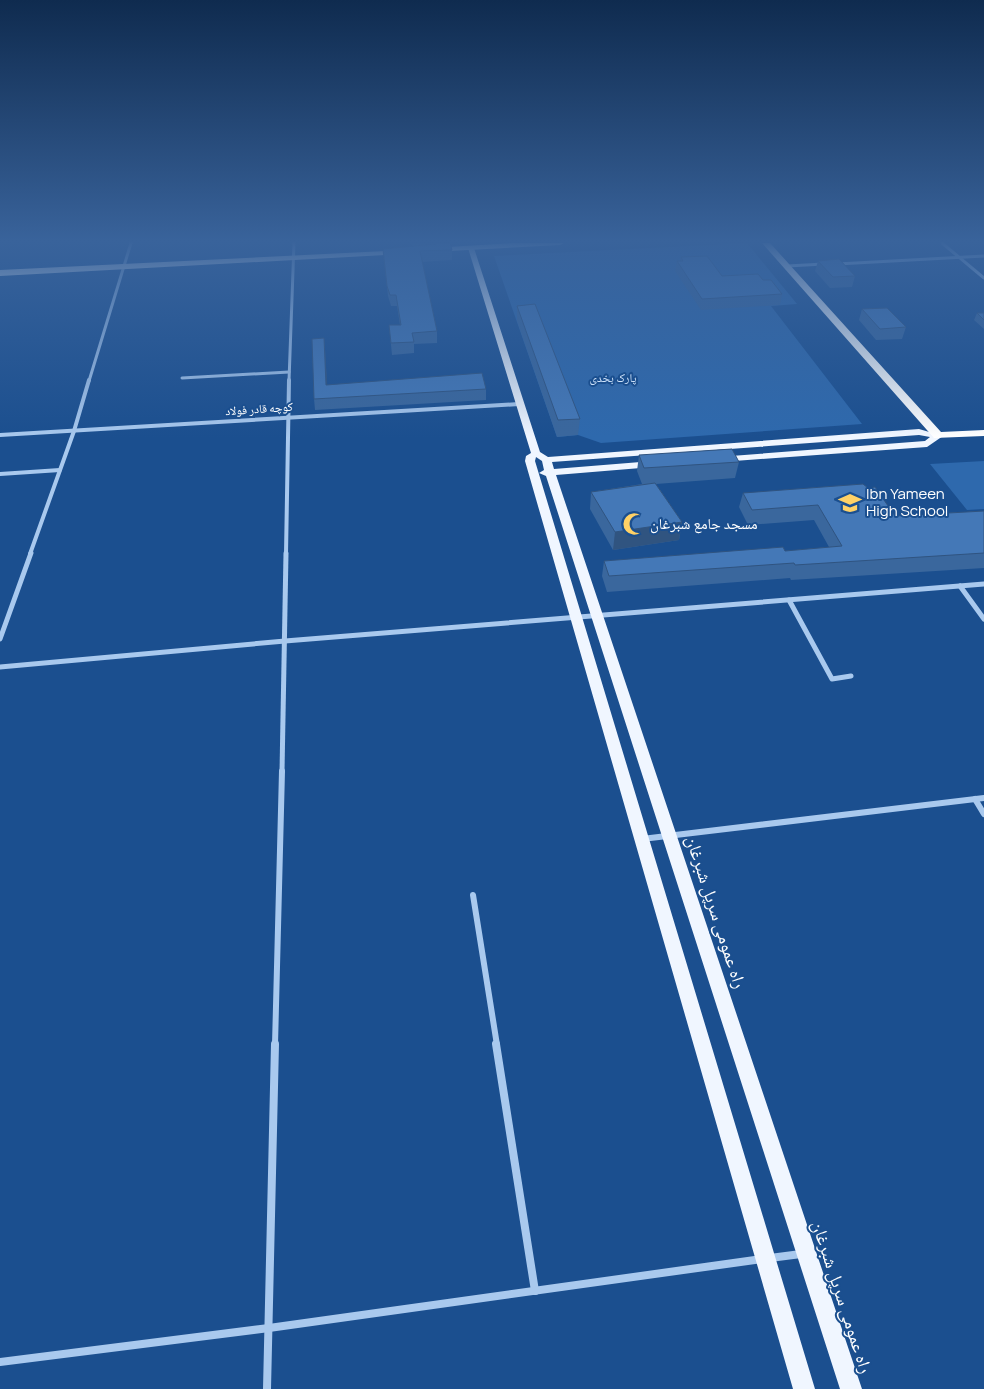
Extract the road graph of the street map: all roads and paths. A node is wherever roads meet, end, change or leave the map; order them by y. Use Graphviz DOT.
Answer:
graph roads {
  1 [pos="110,308"];
  2 [pos="292,308"];
  3 [pos="489,308"];
  4 [pos="824,308"];
  5 [pos="289,372"];
  6 [pos="182,378"];
  7 [pos="519,404"];
  8 [pos="288,418"];
  9 [pos="74,431"];
  10 [pos="984,433"];
  11 [pos="0,435"];
  12 [pos="938,436"];
  13 [pos="709,460"];
  14 [pos="544,462"];
  15 [pos="659,464"];
  16 [pos="60,470"];
  17 [pos="0,474"];
  18 [pos="984,584"];
  19 [pos="960,586"];
  20 [pos="789,600"];
  21 [pos="599,616"];
  22 [pos="575,618"];
  23 [pos="984,619"];
  24 [pos="0,639"];
  25 [pos="285,641"];
  26 [pos="0,667"];
  27 [pos="851,676"];
  28 [pos="984,798"];
  29 [pos="975,799"];
  30 [pos="984,814"];
  31 [pos="670,836"];
  32 [pos="641,839"];
  33 [pos="474,895"];
  34 [pos="807,1253"];
  35 [pos="766,1258"];
  36 [pos="534,1291"];
  37 [pos="268,1328"];
  38 [pos="0,1362"];
  39 [pos="267,1389"];
  40 [pos="804,1389"];
  41 [pos="851,1389"];
  1 -- 9 [label="street"];
  2 -- 5 [label="street"];
  3 -- 7 [label="main road, راه عمومی سرپل شبرغان"];
  4 -- 12 [label="highway"];
  5 -- 6 [label="street"];
  5 -- 8 [label="street"];
  7 -- 8 [label="street, کوچه قادر فولاد"];
  7 -- 14 [label="main road, راه عمومی سرپل شبرغان"];
  8 -- 9 [label="street, کوچه قادر فولاد"];
  8 -- 25 [label="street"];
  9 -- 11 [label="street, کوچه قادر فولاد"];
  9 -- 16 [label="street"];
  10 -- 12 [label="highway"];
  12 -- 13 [label="main road"];
  12 -- 14 [label="main road"];
  14 -- 15 [label="main road"];
  14 -- 21 [label="main road, راه عمومی سرپل شبرغان"];
  14 -- 22 [label="main road, راه عمومی سرپل شبرغان"];
  16 -- 17 [label="street"];
  16 -- 24 [label="street"];
  18 -- 19 [label="street"];
  19 -- 20 [label="street"];
  19 -- 23 [label="street"];
  20 -- 21 [label="street"];
  20 -- 27 [label="street"];
  21 -- 22 [label="street"];
  21 -- 31 [label="main road, راه عمومی سرپل شبرغان"];
  22 -- 25 [label="street"];
  22 -- 32 [label="main road, راه عمومی سرپل شبرغان"];
  25 -- 26 [label="street"];
  25 -- 37 [label="street"];
  28 -- 29 [label="street"];
  29 -- 30 [label="street"];
  29 -- 31 [label="street"];
  31 -- 32 [label="street"];
  31 -- 34 [label="main road, راه عمومی سرپل شبرغان"];
  32 -- 35 [label="main road, راه عمومی سرپل شبرغان"];
  33 -- 36 [label="street"];
  34 -- 35 [label="street"];
  34 -- 41 [label="main road, راه عمومی سرپل شبرغان"];
  35 -- 36 [label="street"];
  35 -- 40 [label="main road, راه عمومی سرپل شبرغان"];
  36 -- 37 [label="street"];
  37 -- 38 [label="street"];
  37 -- 39 [label="street"];
}
